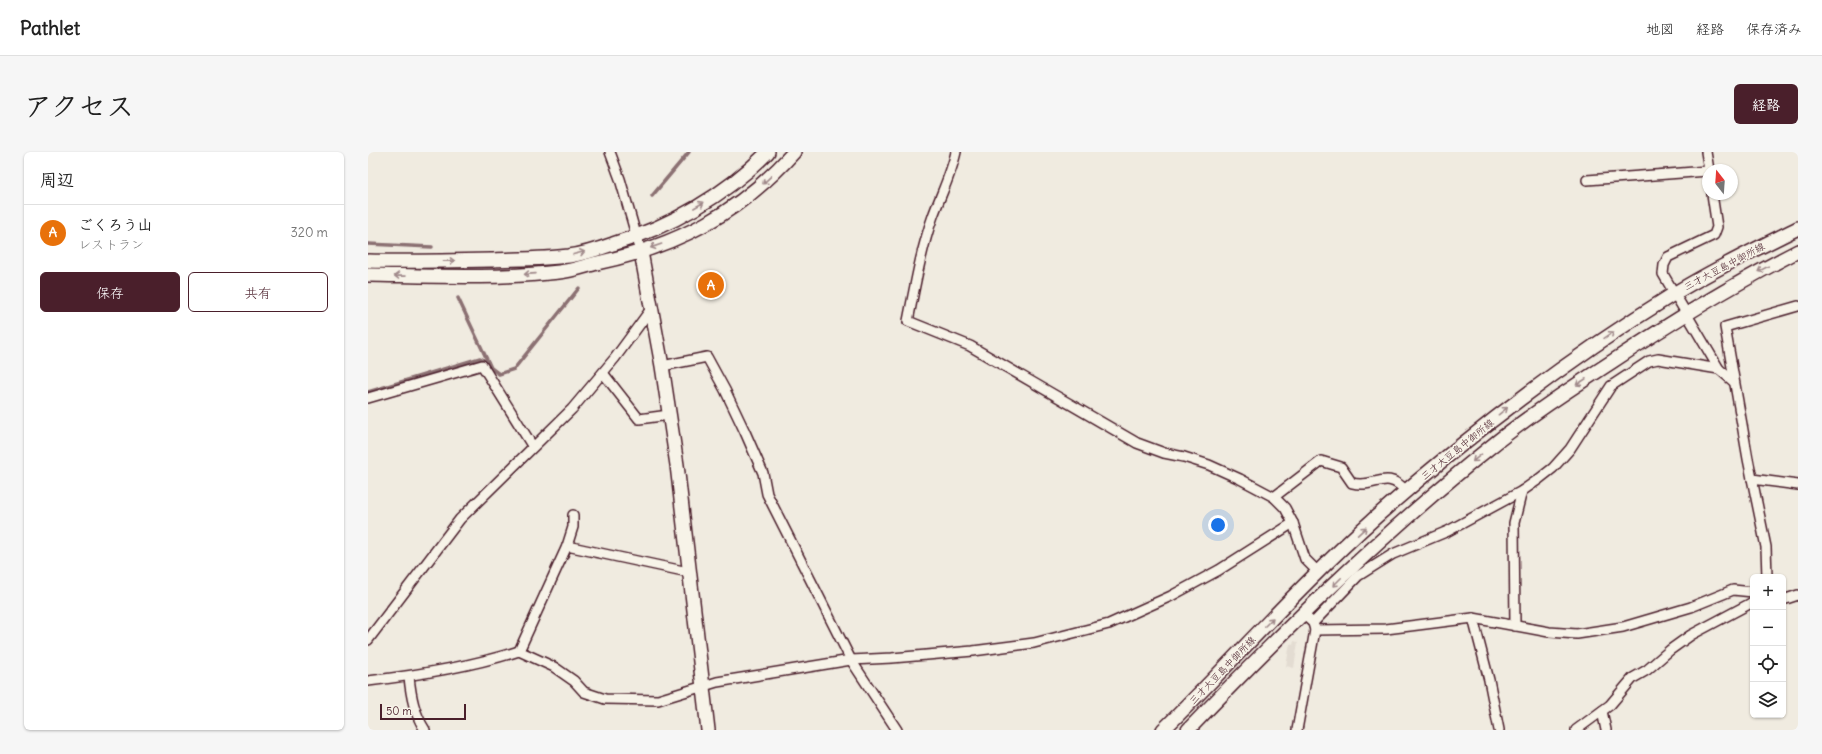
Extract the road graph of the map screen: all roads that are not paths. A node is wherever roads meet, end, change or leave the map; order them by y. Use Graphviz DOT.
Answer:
graph roads {
  1 [pos="610,152"];
  2 [pos="768,152"];
  3 [pos="794,152"];
  4 [pos="956,152"];
  5 [pos="1706,152"];
  6 [pos="1708,164"];
  7 [pos="1702,171"];
  8 [pos="1587,180"];
  9 [pos="1713,200"];
  10 [pos="1798,228"];
  11 [pos="637,236"];
  12 [pos="1798,251"];
  13 [pos="640,252"];
  14 [pos="368,261"];
  15 [pos="368,276"];
  16 [pos="1673,294"];
  17 [pos="1798,306"];
  18 [pos="651,309"];
  19 [pos="1685,314"];
  20 [pos="662,366"];
  21 [pos="1719,369"];
  22 [pos="603,373"];
  23 [pos="1734,382"];
  24 [pos="368,398"];
  25 [pos="669,415"];
  26 [pos="533,447"];
  27 [pos="1752,479"];
  28 [pos="1798,485"];
  29 [pos="1406,491"];
  30 [pos="1522,491"];
  31 [pos="1274,497"];
  32 [pos="573,515"];
  33 [pos="1293,523"];
  34 [pos="567,546"];
  35 [pos="688,572"];
  36 [pos="1318,572"];
  37 [pos="1767,574"];
  38 [pos="1750,592"];
  39 [pos="1798,595"];
  40 [pos="1786,599"];
  41 [pos="1750,604"];
  42 [pos="1473,618"];
  43 [pos="1311,623"];
  44 [pos="1515,626"];
  45 [pos="368,640"];
  46 [pos="519,651"];
  47 [pos="851,660"];
  48 [pos="409,677"];
  49 [pos="368,681"];
  50 [pos="702,686"];
  51 [pos="1602,711"];
  52 [pos="425,730"];
  53 [pos="708,730"];
  54 [pos="897,730"];
  55 [pos="1164,730"];
  56 [pos="1188,730"];
  57 [pos="1297,730"];
  58 [pos="1499,730"];
  59 [pos="1576,730"];
  60 [pos="1606,730"];
  1 -- 11 [label="street"];
  11 -- 2 [label="main road, one-way"];
  3 -- 13 [label="main road, one-way"];
  4 -- 31 [label="street"];
  5 -- 6 [label="street"];
  7 -- 8 [label="street"];
  9 -- 16 [label="street"];
  10 -- 16 [label="main road, 三才大豆島中御所線"];
  11 -- 13 [label="street"];
  14 -- 11 [label="main road, one-way"];
  12 -- 19 [label="main road, 三才大豆島中御所線, one-way"];
  13 -- 15 [label="main road, one-way"];
  13 -- 18 [label="main road"];
  16 -- 19 [label="street"];
  29 -- 16 [label="main road, 三才大豆島中御所線, one-way"];
  17 -- 23 [label="street"];
  18 -- 20 [label="main road"];
  18 -- 22 [label="street"];
  19 -- 21 [label="street"];
  19 -- 43 [label="main road, 三才大豆島中御所線, one-way"];
  20 -- 25 [label="main road"];
  20 -- 47 [label="street"];
  21 -- 23 [label="street"];
  21 -- 30 [label="street"];
  22 -- 25 [label="street"];
  22 -- 26 [label="street"];
  23 -- 27 [label="street"];
  24 -- 26 [label="street"];
  25 -- 35 [label="main road"];
  26 -- 45 [label="street"];
  27 -- 28 [label="street"];
  27 -- 37 [label="street"];
  29 -- 31 [label="street"];
  36 -- 29 [label="main road, 三才大豆島中御所線, one-way"];
  30 -- 43 [label="street"];
  30 -- 44 [label="street"];
  31 -- 33 [label="street"];
  32 -- 34 [label="street"];
  33 -- 36 [label="street"];
  33 -- 47 [label="street"];
  34 -- 35 [label="street"];
  34 -- 46 [label="street"];
  35 -- 50 [label="main road"];
  55 -- 36 [label="main road, 三才大豆島中御所線, one-way"];
  38 -- 44 [label="street"];
  39 -- 40 [label="street"];
  41 -- 51 [label="street"];
  42 -- 43 [label="street"];
  42 -- 44 [label="street"];
  42 -- 58 [label="street"];
  43 -- 56 [label="main road, 三才大豆島中御所線"];
  43 -- 57 [label="street"];
  46 -- 48 [label="street"];
  46 -- 50 [label="street"];
  47 -- 50 [label="street"];
  47 -- 54 [label="street"];
  48 -- 49 [label="street"];
  48 -- 52 [label="street"];
  50 -- 53 [label="main road"];
  51 -- 59 [label="street"];
  51 -- 60 [label="street"];
}
